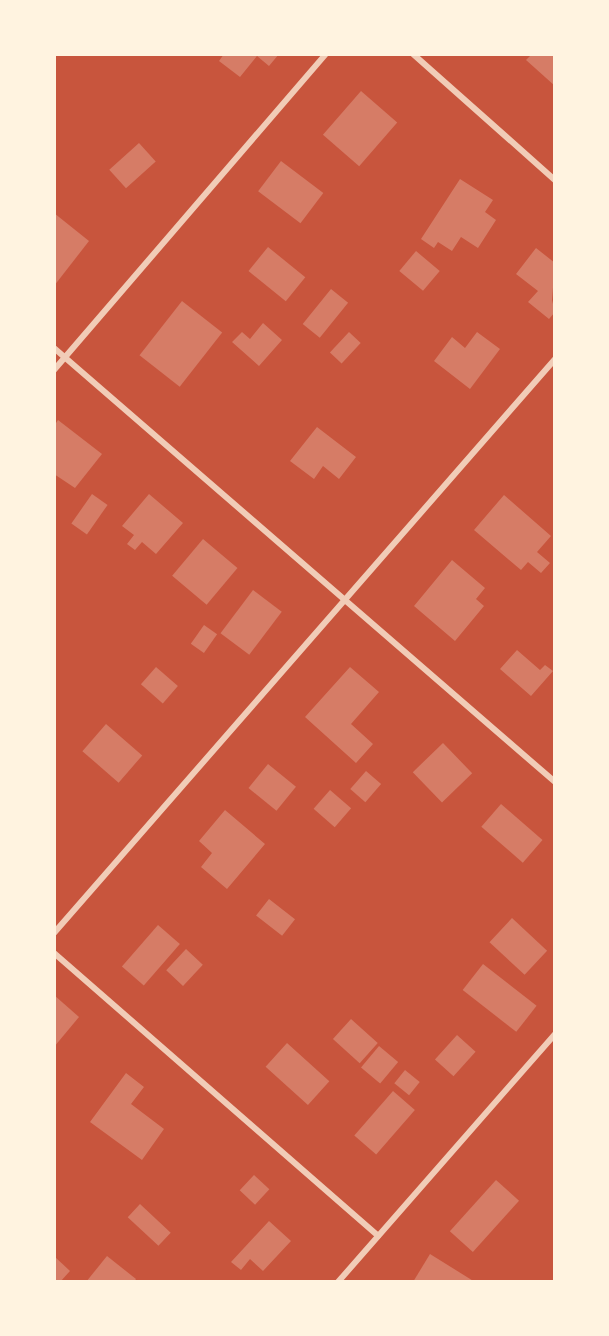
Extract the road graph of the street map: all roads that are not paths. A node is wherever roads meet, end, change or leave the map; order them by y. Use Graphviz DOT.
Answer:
graph roads {
  1 [pos="326,54"];
  2 [pos="413,54"];
  3 [pos="555,180"];
  4 [pos="54,348"];
  5 [pos="65,357"];
  6 [pos="555,359"];
  7 [pos="54,370"];
  8 [pos="346,599"];
  9 [pos="555,782"];
  10 [pos="54,933"];
  11 [pos="54,953"];
  12 [pos="555,1034"];
  13 [pos="378,1236"];
  14 [pos="338,1282"];
  1 -- 5 [label="street"];
  2 -- 3 [label="street"];
  4 -- 5 [label="street"];
  5 -- 7 [label="street"];
  5 -- 8 [label="street"];
  6 -- 8 [label="street"];
  8 -- 9 [label="street"];
  8 -- 10 [label="street"];
  11 -- 13 [label="street"];
  12 -- 13 [label="street"];
  13 -- 14 [label="street"];
}
